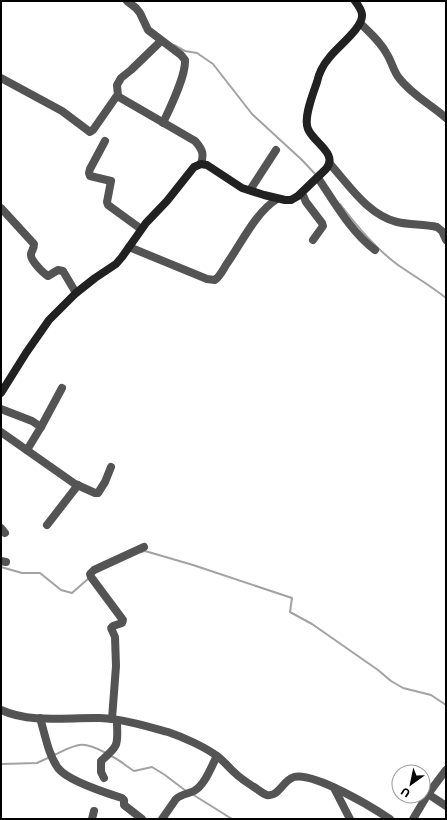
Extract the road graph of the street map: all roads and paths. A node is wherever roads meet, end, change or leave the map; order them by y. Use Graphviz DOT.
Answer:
graph roads {
  1 [pos="127,1"];
  2 [pos="355,1"];
  3 [pos="360,23"];
  4 [pos="161,41"];
  5 [pos="1,78"];
  6 [pos="118,96"];
  7 [pos="446,118"];
  8 [pos="163,123"];
  9 [pos="104,141"];
  10 [pos="276,150"];
  11 [pos="201,164"];
  12 [pos="330,164"];
  13 [pos="318,178"];
  14 [pos="250,190"];
  15 [pos="302,193"];
  16 [pos="276,199"];
  17 [pos="1,208"];
  18 [pos="141,229"];
  19 [pos="313,240"];
  20 [pos="446,240"];
  21 [pos="129,247"];
  22 [pos="374,250"];
  23 [pos="76,293"];
  24 [pos="62,388"];
  25 [pos="1,393"];
  26 [pos="1,409"];
  27 [pos="41,427"];
  28 [pos="1,432"];
  29 [pos="27,450"];
  30 [pos="111,467"];
  31 [pos="78,485"];
  32 [pos="47,525"];
  33 [pos="144,547"];
  34 [pos="1,710"];
  35 [pos="40,718"];
  36 [pos="114,719"];
  37 [pos="217,756"];
  38 [pos="446,770"];
  39 [pos="104,778"];
  40 [pos="334,788"];
  41 [pos="431,790"];
  42 [pos="431,796"];
  43 [pos="422,804"];
  44 [pos="446,806"];
  45 [pos="142,819"];
  46 [pos="162,819"];
  47 [pos="350,819"];
  48 [pos="390,819"];
  49 [pos="413,819"];
  1 -- 4 [label="street"];
  2 -- 3 [label="street"];
  3 -- 7 [label="street"];
  3 -- 12 [label="street"];
  4 -- 6 [label="street"];
  4 -- 8 [label="street"];
  5 -- 6 [label="street"];
  6 -- 8 [label="street"];
  8 -- 11 [label="street"];
  9 -- 18 [label="street"];
  10 -- 14 [label="street"];
  11 -- 14 [label="street"];
  11 -- 18 [label="street"];
  12 -- 13 [label="street"];
  12 -- 20 [label="street"];
  13 -- 15 [label="street"];
  13 -- 22 [label="street"];
  14 -- 16 [label="street"];
  15 -- 16 [label="street"];
  15 -- 19 [label="street"];
  16 -- 21 [label="street"];
  17 -- 23 [label="street"];
  18 -- 21 [label="street"];
  21 -- 23 [label="street"];
  23 -- 25 [label="street"];
  24 -- 27 [label="street"];
  26 -- 27 [label="street"];
  27 -- 29 [label="street"];
  28 -- 29 [label="street"];
  29 -- 31 [label="street"];
  30 -- 31 [label="street"];
  31 -- 32 [label="street"];
  33 -- 36 [label="street"];
  34 -- 35 [label="street"];
  35 -- 36 [label="street"];
  35 -- 45 [label="street"];
  36 -- 37 [label="street"];
  36 -- 39 [label="street"];
  37 -- 40 [label="street"];
  37 -- 46 [label="street"];
  38 -- 41 [label="street"];
  40 -- 47 [label="street"];
  40 -- 48 [label="street"];
  42 -- 44 [label="street"];
  43 -- 49 [label="street"];
}
